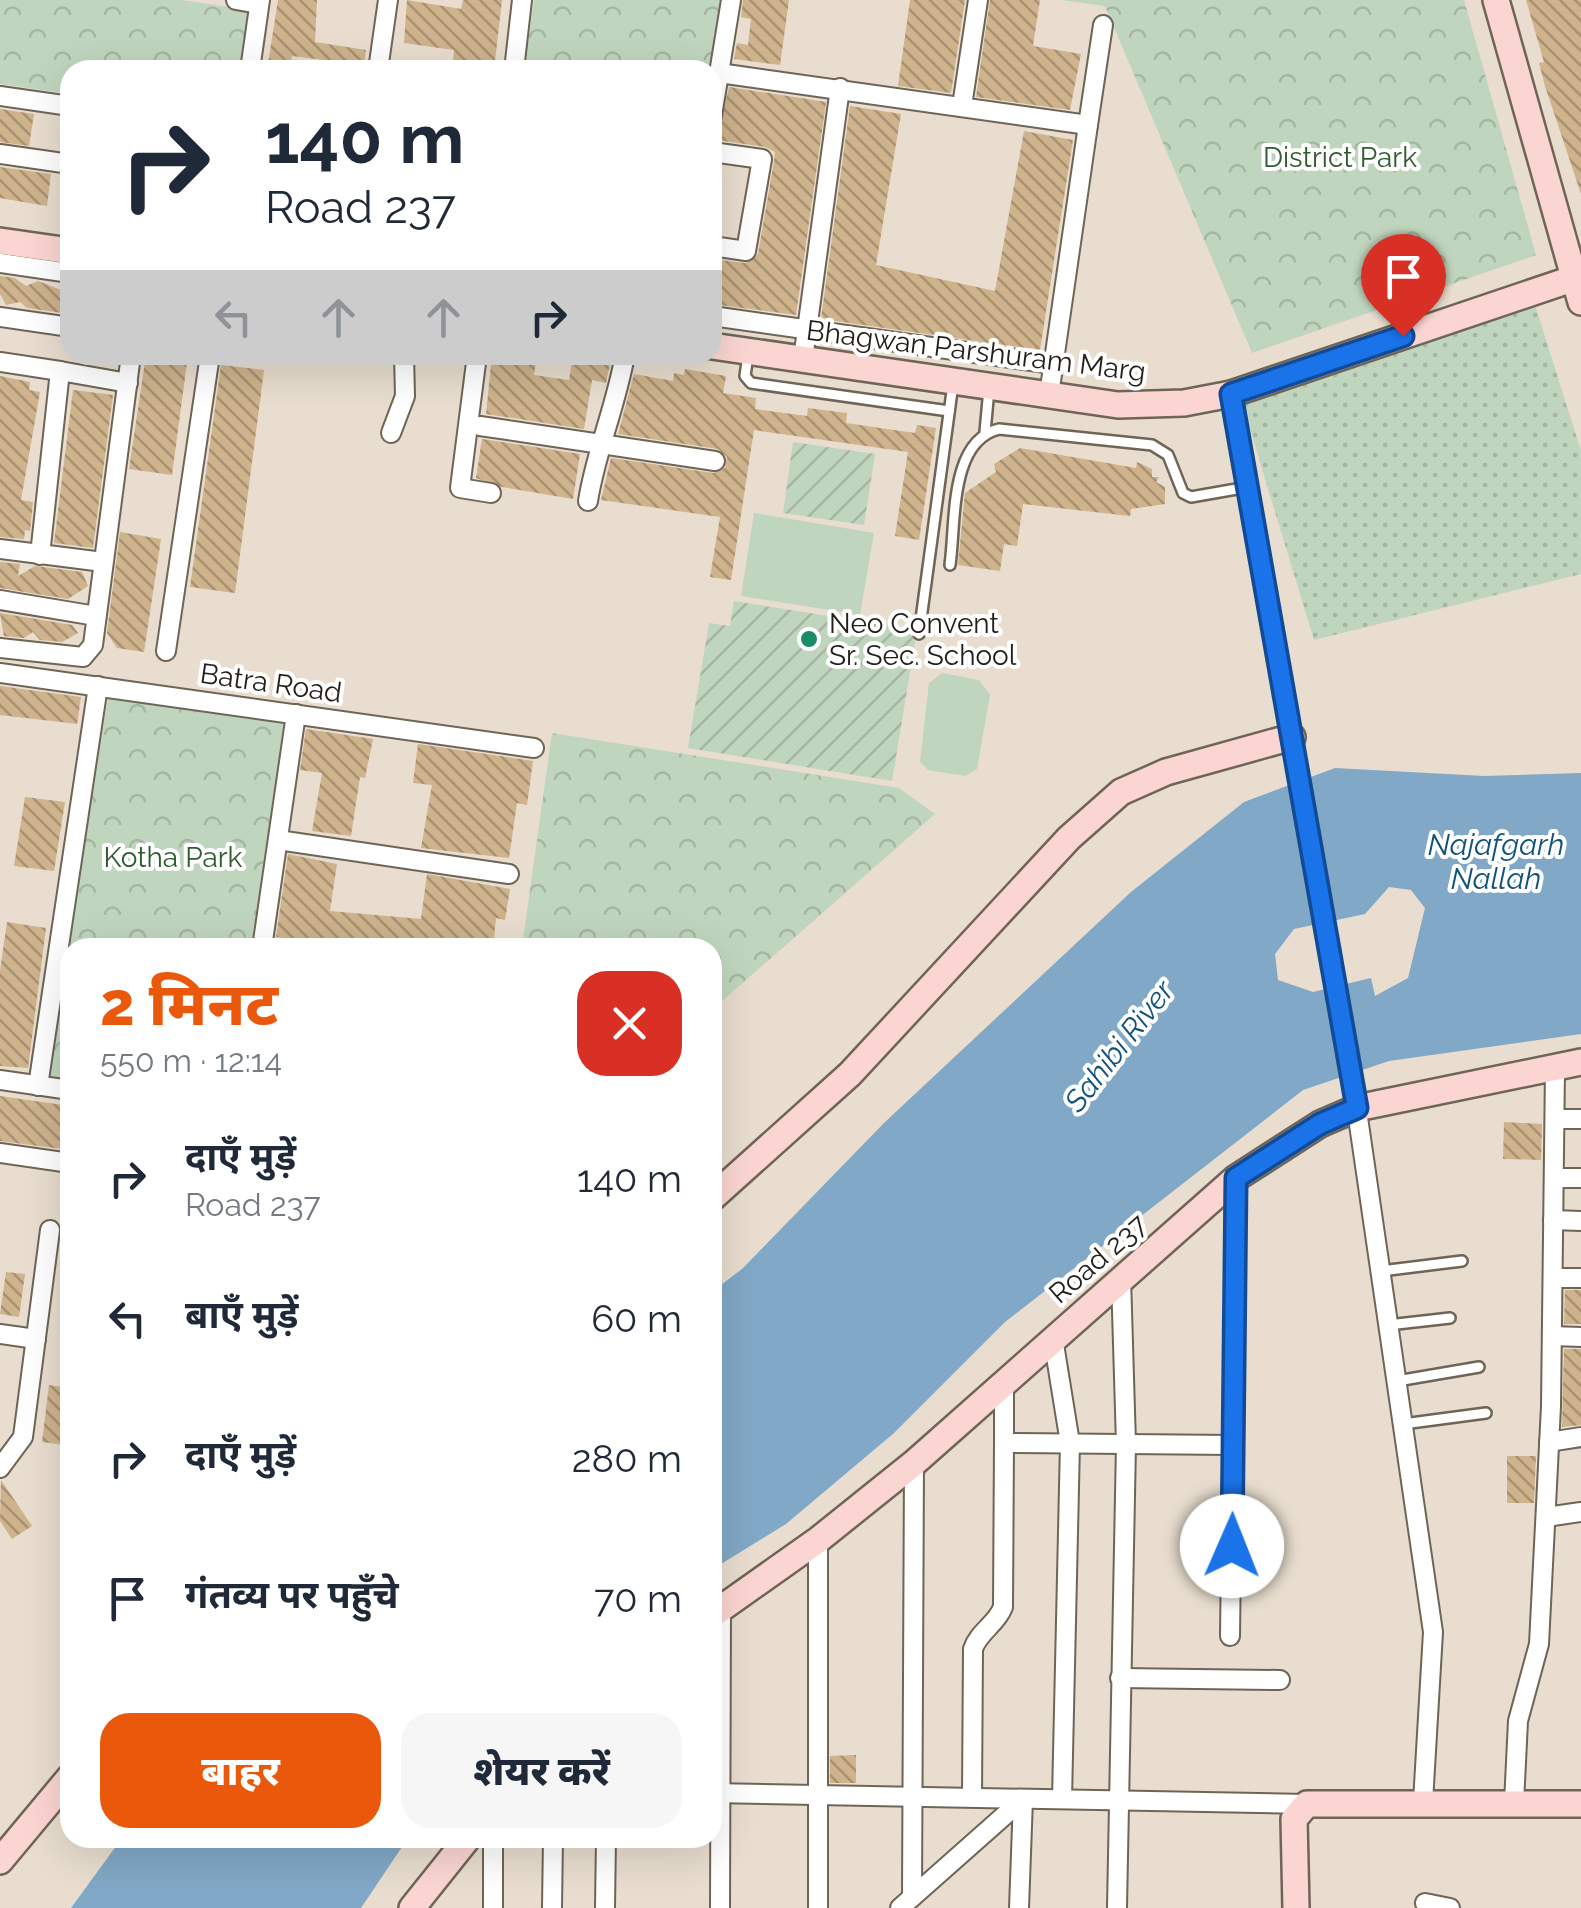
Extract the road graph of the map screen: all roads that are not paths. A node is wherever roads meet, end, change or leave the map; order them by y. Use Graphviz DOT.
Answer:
graph roads {
  1 [pos="236,0"];
  2 [pos="388,0"];
  3 [pos="522,0"];
  4 [pos="731,0"];
  5 [pos="978,0"];
  6 [pos="1496,0"];
  7 [pos="260,2"];
  8 [pos="1103,25"];
  9 [pos="251,60"];
  10 [pos="379,60"];
  11 [pos="515,60"];
  12 [pos="721,60"];
  13 [pos="722,73"];
  14 [pos="840,88"];
  15 [pos="0,96"];
  16 [pos="60,105"];
  17 [pos="962,106"];
  18 [pos="1088,125"];
  19 [pos="722,153"];
  20 [pos="0,154"];
  21 [pos="60,163"];
  22 [pos="0,241"];
  23 [pos="722,247"];
  24 [pos="60,250"];
  25 [pos="0,263"];
  26 [pos="60,271"];
  27 [pos="1579,286"];
  28 [pos="0,317"];
  29 [pos="722,317"];
  30 [pos="60,326"];
  31 [pos="807,327"];
  32 [pos="722,347"];
  33 [pos="748,351"];
  34 [pos="803,359"];
  35 [pos="0,362"];
  36 [pos="1053,364"];
  37 [pos="130,365"];
  38 [pos="209,365"];
  39 [pos="404,365"];
  40 [pos="476,365"];
  41 [pos="623,365"];
  42 [pos="60,371"];
  43 [pos="953,381"];
  44 [pos="128,383"];
  45 [pos="990,386"];
  46 [pos="1231,394"];
  47 [pos="1048,395"];
  48 [pos="949,411"];
  49 [pos="480,426"];
  50 [pos="985,432"];
  51 [pos="391,434"];
  52 [pos="603,444"];
  53 [pos="715,462"];
  54 [pos="1248,486"];
  55 [pos="491,492"];
  56 [pos="588,501"];
  57 [pos="0,549"];
  58 [pos="40,555"];
  59 [pos="103,562"];
  60 [pos="950,564"];
  61 [pos="0,600"];
  62 [pos="96,616"];
  63 [pos="920,634"];
  64 [pos="0,648"];
  65 [pos="166,650"];
  66 [pos="0,672"];
  67 [pos="98,686"];
  68 [pos="296,714"];
  69 [pos="534,748"];
  70 [pos="1294,750"];
  71 [pos="278,840"];
  72 [pos="508,874"];
  73 [pos="60,938"];
  74 [pos="263,938"];
  75 [pos="60,939"];
  76 [pos="1581,1062"];
  77 [pos="1555,1068"];
  78 [pos="0,1080"];
  79 [pos="38,1086"];
  80 [pos="60,1089"];
  81 [pos="1357,1108"];
  82 [pos="1554,1118"];
  83 [pos="1581,1119"];
  84 [pos="0,1153"];
  85 [pos="60,1162"];
  86 [pos="1236,1178"];
  87 [pos="1554,1178"];
  88 [pos="1581,1178"];
  89 [pos="722,1189"];
  90 [pos="1553,1220"];
  91 [pos="1581,1221"];
  92 [pos="50,1230"];
  93 [pos="1462,1261"];
  94 [pos="1380,1271"];
  95 [pos="1121,1276"];
  96 [pos="1552,1278"];
  97 [pos="1581,1278"];
  98 [pos="1450,1318"];
  99 [pos="1388,1325"];
  100 [pos="0,1334"];
  101 [pos="1552,1336"];
  102 [pos="1581,1337"];
  103 [pos="1053,1338"];
  104 [pos="36,1339"];
  105 [pos="1478,1367"];
  106 [pos="1396,1381"];
  107 [pos="1004,1382"];
  108 [pos="1486,1413"];
  109 [pos="1403,1424"];
  110 [pos="1581,1436"];
  111 [pos="1549,1442"];
  112 [pos="1004,1443"];
  113 [pos="1070,1443"];
  114 [pos="1126,1444"];
  115 [pos="1234,1445"];
  116 [pos="914,1462"];
  117 [pos="0,1468"];
  118 [pos="1581,1512"];
  119 [pos="1546,1516"];
  120 [pos="818,1540"];
  121 [pos="722,1608"];
  122 [pos="1230,1636"];
  123 [pos="1120,1678"];
  124 [pos="1280,1680"];
  125 [pos="60,1789"];
  126 [pos="722,1793"];
  127 [pos="820,1795"];
  128 [pos="914,1796"];
  129 [pos="972,1798"];
  130 [pos="1023,1798"];
  131 [pos="1062,1800"];
  132 [pos="1117,1800"];
  133 [pos="1423,1802"];
  134 [pos="1307,1804"];
  135 [pos="1514,1804"];
  136 [pos="1581,1804"];
  137 [pos="461,1848"];
  138 [pos="493,1848"];
  139 [pos="553,1848"];
  140 [pos="606,1848"];
  141 [pos="718,1848"];
  142 [pos="0,1861"];
  143 [pos="423,1901"];
  144 [pos="906,1902"];
  145 [pos="1426,1902"];
  146 [pos="1016,1905"];
  147 [pos="493,1908"];
  148 [pos="552,1908"];
  149 [pos="605,1908"];
  150 [pos="720,1908"];
  151 [pos="818,1908"];
  152 [pos="1117,1908"];
  153 [pos="1296,1908"];
  154 [pos="1450,1908"];
  1 -- 7 [label="street"];
  2 -- 10 [label="street"];
  3 -- 11 [label="street"];
  4 -- 12 [label="street"];
  5 -- 17 [label="street"];
  6 -- 27 [label="street"];
  7 -- 9 [label="street"];
  8 -- 18 [label="street"];
  13 -- 14 [label="street"];
  14 -- 17 [label="street"];
  14 -- 31 [label="street"];
  15 -- 16 [label="street"];
  17 -- 18 [label="street"];
  18 -- 36 [label="street"];
  19 -- 23 [label="street"];
  20 -- 21 [label="street"];
  22 -- 24 [label="street"];
  25 -- 26 [label="street"];
  27 -- 46 [label="street, Bhagwan Parshuram Marg"];
  28 -- 30 [label="street"];
  29 -- 31 [label="street"];
  31 -- 34 [label="street"];
  31 -- 36 [label="street"];
  32 -- 33 [label="street, Bhagwan Parshuram Marg"];
  33 -- 34 [label="street, Bhagwan Parshuram Marg"];
  33 -- 48 [label="lane"];
  34 -- 43 [label="street, Bhagwan Parshuram Marg"];
  35 -- 42 [label="street"];
  36 -- 47 [label="street"];
  37 -- 44 [label="street"];
  38 -- 65 [label="street"];
  39 -- 51 [label="street"];
  40 -- 55 [label="street"];
  41 -- 52 [label="street"];
  42 -- 44 [label="street"];
  42 -- 58 [label="street"];
  43 -- 45 [label="street, Bhagwan Parshuram Marg"];
  43 -- 48 [label="lane"];
  44 -- 59 [label="street"];
  45 -- 47 [label="street, Bhagwan Parshuram Marg"];
  45 -- 50 [label="lane"];
  46 -- 47 [label="street, Bhagwan Parshuram Marg"];
  46 -- 54 [label="street"];
  48 -- 63 [label="lane"];
  49 -- 52 [label="street"];
  50 -- 54 [label="lane"];
  50 -- 60 [label="lane"];
  52 -- 53 [label="street"];
  52 -- 56 [label="street"];
  54 -- 70 [label="street"];
  57 -- 58 [label="street"];
  58 -- 59 [label="street"];
  59 -- 62 [label="street"];
  61 -- 62 [label="street"];
  62 -- 64 [label="street"];
  66 -- 67 [label="street, Batra Road"];
  67 -- 68 [label="street, Batra Road"];
  67 -- 73 [label="street"];
  68 -- 69 [label="street, Batra Road"];
  68 -- 71 [label="street"];
  70 -- 81 [label="street"];
  70 -- 89 [label="street"];
  71 -- 72 [label="street"];
  71 -- 74 [label="street"];
  75 -- 79 [label="street"];
  76 -- 77 [label="street, Road 237"];
  77 -- 81 [label="street, Road 237"];
  77 -- 82 [label="street"];
  78 -- 79 [label="street"];
  79 -- 80 [label="street"];
  81 -- 86 [label="street, Road 237"];
  81 -- 94 [label="street"];
  82 -- 83 [label="street"];
  82 -- 87 [label="street"];
  84 -- 85 [label="street"];
  86 -- 95 [label="street, Road 237"];
  86 -- 115 [label="street"];
  87 -- 88 [label="street"];
  87 -- 90 [label="street"];
  90 -- 91 [label="street"];
  90 -- 96 [label="street"];
  92 -- 104 [label="street"];
  93 -- 94 [label="lane"];
  94 -- 99 [label="street"];
  95 -- 103 [label="street, Road 237"];
  95 -- 114 [label="street"];
  96 -- 97 [label="street"];
  96 -- 101 [label="street"];
  98 -- 99 [label="lane"];
  99 -- 106 [label="street"];
  100 -- 104 [label="street"];
  101 -- 102 [label="street"];
  101 -- 111 [label="street"];
  103 -- 107 [label="street, Road 237"];
  103 -- 113 [label="street"];
  104 -- 117 [label="street"];
  105 -- 106 [label="lane"];
  106 -- 109 [label="street"];
  107 -- 112 [label="street"];
  107 -- 116 [label="street, Road 237"];
  108 -- 109 [label="lane"];
  109 -- 133 [label="street"];
  110 -- 111 [label="street"];
  111 -- 119 [label="street"];
  112 -- 113 [label="street"];
  112 -- 129 [label="street"];
  113 -- 114 [label="street"];
  113 -- 131 [label="street"];
  114 -- 115 [label="street"];
  114 -- 123 [label="street"];
  115 -- 122 [label="street"];
  116 -- 120 [label="street, Road 237"];
  116 -- 128 [label="street"];
  118 -- 119 [label="street"];
  119 -- 135 [label="street"];
  120 -- 121 [label="street, Road 237"];
  120 -- 127 [label="street"];
  123 -- 124 [label="street"];
  123 -- 132 [label="street"];
  125 -- 142 [label="street"];
  126 -- 127 [label="street"];
  127 -- 128 [label="street"];
  127 -- 151 [label="street"];
  128 -- 129 [label="street"];
  128 -- 144 [label="street"];
  129 -- 130 [label="street"];
  130 -- 131 [label="street"];
  130 -- 144 [label="street"];
  130 -- 146 [label="street"];
  131 -- 132 [label="street"];
  132 -- 134 [label="street"];
  132 -- 152 [label="street"];
  133 -- 134 [label="street"];
  133 -- 135 [label="street"];
  134 -- 153 [label="street"];
  135 -- 136 [label="street"];
  137 -- 143 [label="street"];
  138 -- 147 [label="street"];
  139 -- 148 [label="street"];
  140 -- 149 [label="street"];
  141 -- 150 [label="street"];
  145 -- 154 [label="street"];
}
